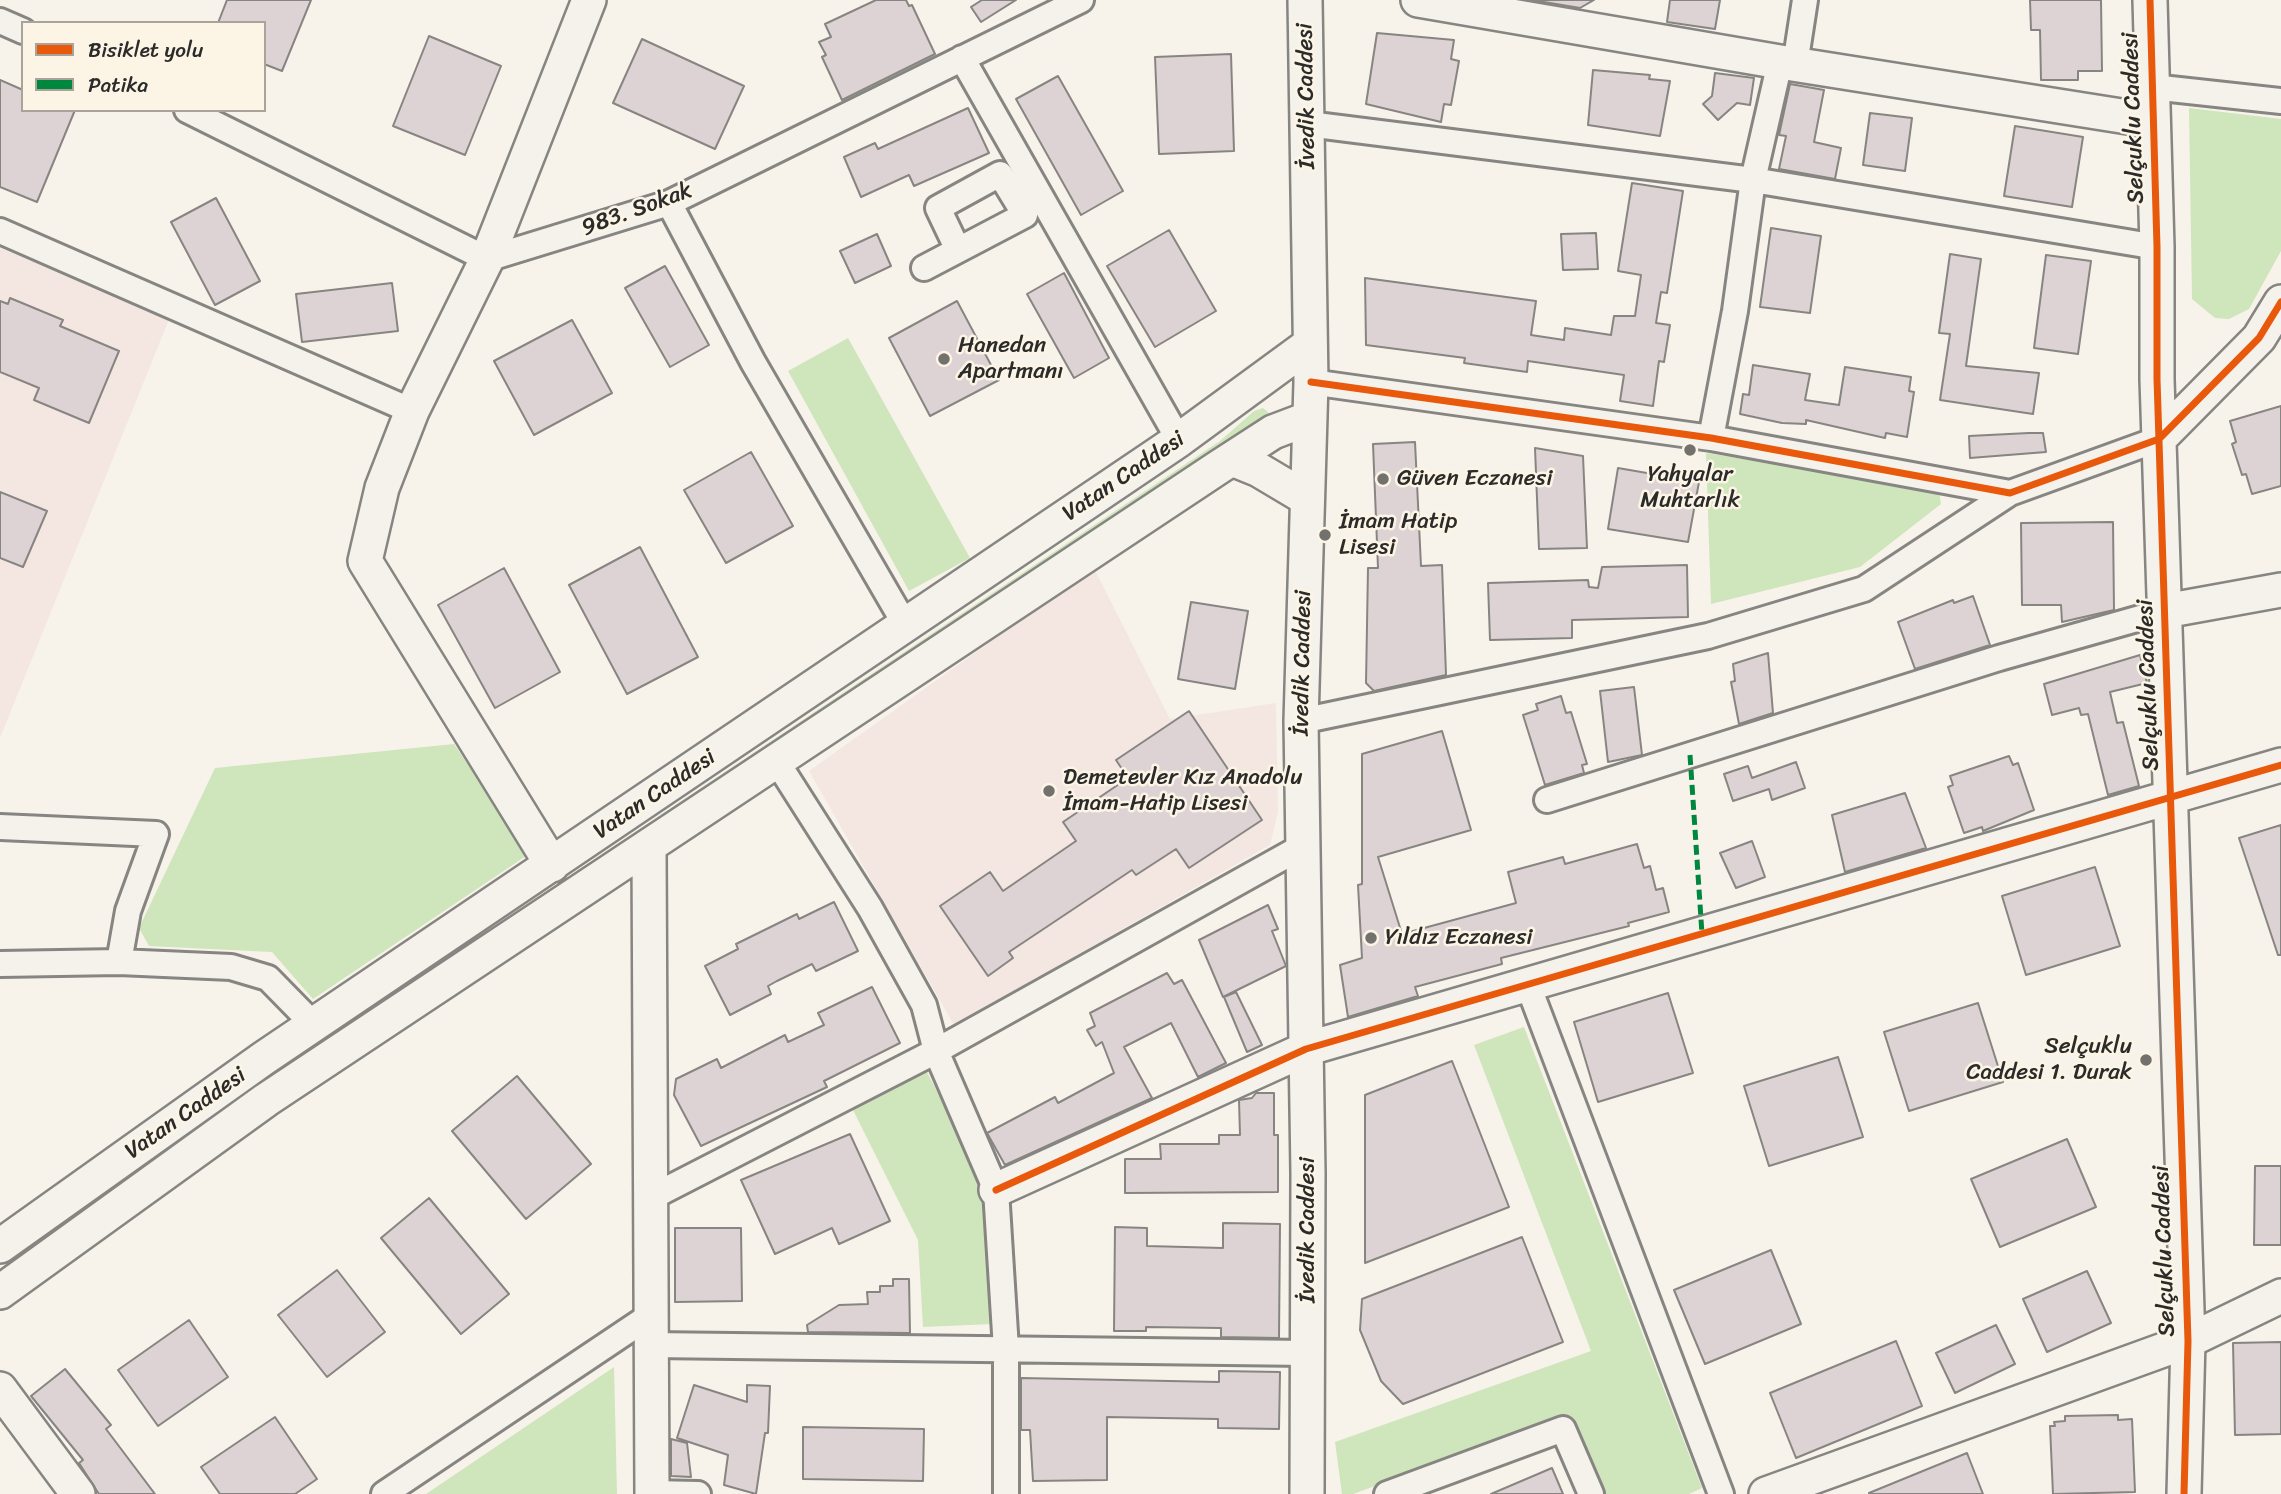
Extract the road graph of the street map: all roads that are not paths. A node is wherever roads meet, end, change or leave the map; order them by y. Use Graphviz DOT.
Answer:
graph roads {
  1 [pos="589,0"];
  2 [pos="1081,0"];
  3 [pos="1305,0"];
  4 [pos="1418,0"];
  5 [pos="1805,0"];
  6 [pos="2150,0"];
  7 [pos="0,21"];
  8 [pos="21,30"];
  9 [pos="962,58"];
  10 [pos="1787,63"];
  11 [pos="2152,87"];
  12 [pos="2281,101"];
  13 [pos="191,112"];
  14 [pos="2153,121"];
  15 [pos="1308,124"];
  16 [pos="1753,180"];
  17 [pos="669,203"];
  18 [pos="0,231"];
  19 [pos="2157,247"];
  20 [pos="958,250"];
  21 [pos="487,258"];
  22 [pos="924,268"];
  23 [pos="2278,317"];
  24 [pos="1310,344"];
  25 [pos="1311,382"];
  26 [pos="412,411"];
  27 [pos="1310,418"];
  28 [pos="1711,438"];
  29 [pos="2159,439"];
  30 [pos="1179,440"];
  31 [pos="1232,459"];
  32 [pos="2010,493"];
  33 [pos="1306,498"];
  34 [pos="2281,590"];
  35 [pos="2165,611"];
  36 [pos="906,626"];
  37 [pos="1301,722"];
  38 [pos="777,762"];
  39 [pos="2281,765"];
  40 [pos="2172,799"];
  41 [pos="1547,800"];
  42 [pos="0,827"];
  43 [pos="1305,845"];
  44 [pos="649,847"];
  45 [pos="552,865"];
  46 [pos="119,962"];
  47 [pos="0,964"];
  48 [pos="1528,985"];
  49 [pos="315,1026"];
  50 [pos="1306,1049"];
  51 [pos="936,1051"];
  52 [pos="996,1190"];
  53 [pos="650,1198"];
  54 [pos="0,1246"];
  55 [pos="0,1292"];
  56 [pos="2281,1296"];
  57 [pos="651,1330"];
  58 [pos="2188,1341"];
  59 [pos="1006,1349"];
  60 [pos="1308,1353"];
  61 [pos="0,1389"];
  62 [pos="78,1494"];
  63 [pos="384,1494"];
  64 [pos="652,1494"];
  65 [pos="698,1494"];
  66 [pos="1006,1494"];
  67 [pos="1307,1494"];
  68 [pos="1387,1494"];
  69 [pos="1591,1494"];
  70 [pos="1721,1494"];
  71 [pos="1766,1494"];
  72 [pos="2184,1494"];
  1 -- 21 [label="street"];
  2 -- 9 [label="street, 983. Sokak"];
  3 -- 15 [label="street, İvedik Caddesi"];
  4 -- 10 [label="street"];
  5 -- 10 [label="street"];
  6 -- 11 [label="street, Selçuklu Caddesi"];
  7 -- 8 [label="street"];
  9 -- 17 [label="street, 983. Sokak"];
  9 -- 30 [label="street"];
  10 -- 14 [label="street"];
  10 -- 16 [label="street"];
  11 -- 12 [label="street"];
  11 -- 14 [label="street, Selçuklu Caddesi"];
  13 -- 21 [label="street"];
  14 -- 19 [label="street, Selçuklu Caddesi"];
  15 -- 16 [label="street"];
  15 -- 24 [label="street, İvedik Caddesi"];
  16 -- 19 [label="street"];
  16 -- 28 [label="street"];
  17 -- 21 [label="street, 983. Sokak"];
  17 -- 36 [label="street"];
  18 -- 26 [label="street"];
  19 -- 29 [label="street, Selçuklu Caddesi"];
  20 -- 22 [label="street"];
  21 -- 26 [label="street"];
  23 -- 29 [label="street"];
  24 -- 25 [label="street, İvedik Caddesi"];
  24 -- 30 [label="street, Vatan Caddesi"];
  25 -- 27 [label="street, İvedik Caddesi"];
  25 -- 28 [label="street"];
  26 -- 45 [label="street"];
  27 -- 31 [label="street, Vatan Caddesi"];
  27 -- 33 [label="street, İvedik Caddesi"];
  28 -- 32 [label="street"];
  29 -- 32 [label="street"];
  29 -- 35 [label="street, Selçuklu Caddesi"];
  30 -- 36 [label="street, Vatan Caddesi"];
  31 -- 33 [label="street"];
  31 -- 38 [label="street, Vatan Caddesi"];
  32 -- 37 [label="street"];
  33 -- 37 [label="street, İvedik Caddesi"];
  34 -- 35 [label="street"];
  35 -- 40 [label="street, Selçuklu Caddesi"];
  35 -- 41 [label="street"];
  36 -- 45 [label="street, Vatan Caddesi"];
  37 -- 43 [label="street, İvedik Caddesi"];
  38 -- 44 [label="street, Vatan Caddesi"];
  38 -- 51 [label="street"];
  39 -- 40 [label="street"];
  40 -- 48 [label="street"];
  40 -- 58 [label="street, Selçuklu Caddesi"];
  42 -- 46 [label="street"];
  43 -- 50 [label="street, İvedik Caddesi"];
  43 -- 51 [label="street"];
  44 -- 53 [label="street"];
  44 -- 55 [label="street, Vatan Caddesi"];
  45 -- 49 [label="street, Vatan Caddesi"];
  46 -- 47 [label="street"];
  46 -- 49 [label="street"];
  48 -- 50 [label="street"];
  48 -- 70 [label="street"];
  49 -- 54 [label="street, Vatan Caddesi"];
  50 -- 52 [label="street"];
  50 -- 60 [label="street, İvedik Caddesi"];
  51 -- 52 [label="street"];
  51 -- 53 [label="street"];
  52 -- 59 [label="street"];
  53 -- 57 [label="street"];
  56 -- 58 [label="street"];
  57 -- 59 [label="street"];
  57 -- 63 [label="street"];
  57 -- 64 [label="street"];
  58 -- 71 [label="street"];
  58 -- 72 [label="street, Selçuklu Caddesi"];
  59 -- 60 [label="street"];
  59 -- 66 [label="street"];
  60 -- 67 [label="street, İvedik Caddesi"];
  61 -- 62 [label="street"];
  64 -- 65 [label="street"];
  68 -- 69 [label="street"];
}
